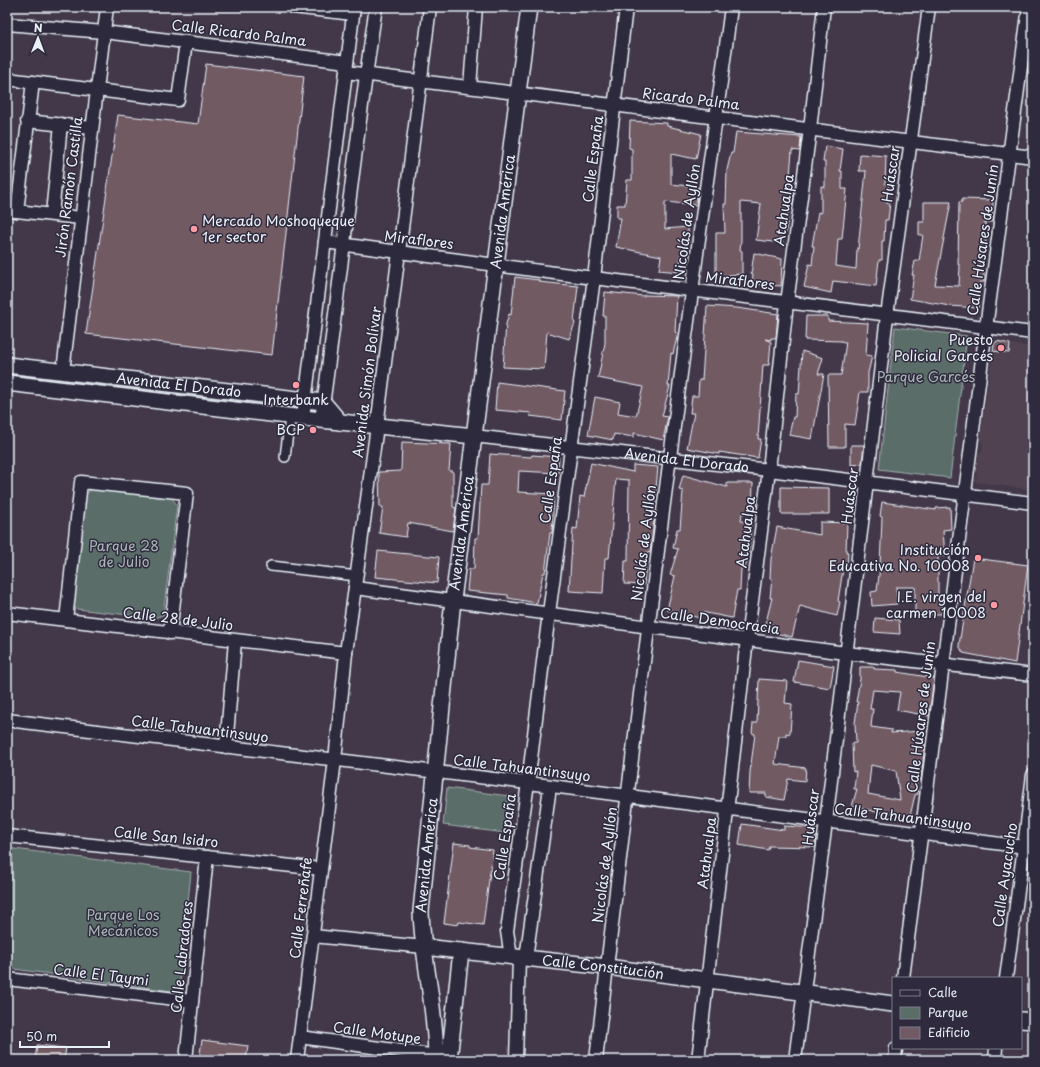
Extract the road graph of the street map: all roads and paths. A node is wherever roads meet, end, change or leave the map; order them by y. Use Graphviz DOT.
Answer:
graph roads {
  1 [pos="107,7"];
  2 [pos="292,7"];
  3 [pos="376,7"];
  4 [pos="430,7"];
  5 [pos="476,7"];
  6 [pos="529,7"];
  7 [pos="626,7"];
  8 [pos="731,7"];
  9 [pos="824,7"];
  10 [pos="929,7"];
  11 [pos="1029,7"];
  12 [pos="354,11"];
  13 [pos="7,24"];
  14 [pos="104,32"];
  15 [pos="186,42"];
  16 [pos="347,67"];
  17 [pos="366,74"];
  18 [pos="7,79"];
  19 [pos="420,81"];
  20 [pos="33,82"];
  21 [pos="470,87"];
  22 [pos="96,90"];
  23 [pos="517,93"];
  24 [pos="615,105"];
  25 [pos="717,118"];
  26 [pos="28,121"];
  27 [pos="61,124"];
  28 [pos="92,128"];
  29 [pos="810,129"];
  30 [pos="911,142"];
  31 [pos="1009,154"];
  32 [pos="1033,157"];
  33 [pos="12,210"];
  34 [pos="52,214"];
  35 [pos="81,218"];
  36 [pos="325,242"];
  37 [pos="344,246"];
  38 [pos="399,253"];
  39 [pos="495,265"];
  40 [pos="594,278"];
  41 [pos="692,290"];
  42 [pos="787,303"];
  43 [pos="887,316"];
  44 [pos="986,328"];
  45 [pos="1033,333"];
  46 [pos="7,364"];
  47 [pos="63,371"];
  48 [pos="7,383"];
  49 [pos="306,399"];
  50 [pos="323,402"];
  51 [pos="296,417"];
  52 [pos="321,420"];
  53 [pos="340,422"];
  54 [pos="377,426"];
  55 [pos="474,436"];
  56 [pos="571,448"];
  57 [pos="285,457"];
  58 [pos="670,459"];
  59 [pos="769,470"];
  60 [pos="867,482"];
  61 [pos="965,495"];
  62 [pos="1033,503"];
  63 [pos="271,566"];
  64 [pos="356,582"];
  65 [pos="453,600"];
  66 [pos="7,613"];
  67 [pos="549,613"];
  68 [pos="66,620"];
  69 [pos="648,626"];
  70 [pos="170,633"];
  71 [pos="747,640"];
  72 [pos="235,641"];
  73 [pos="346,653"];
  74 [pos="846,653"];
  75 [pos="943,664"];
  76 [pos="1033,675"];
  77 [pos="7,720"];
  78 [pos="226,747"];
  79 [pos="335,760"];
  80 [pos="436,772"];
  81 [pos="1033,775"];
  82 [pos="528,783"];
  83 [pos="550,787"];
  84 [pos="628,797"];
  85 [pos="727,810"];
  86 [pos="826,822"];
  87 [pos="922,834"];
  88 [pos="7,836"];
  89 [pos="1029,848"];
  90 [pos="207,857"];
  91 [pos="321,869"];
  92 [pos="313,936"];
  93 [pos="424,948"];
  94 [pos="461,952"];
  95 [pos="519,958"];
  96 [pos="607,967"];
  97 [pos="904,977"];
  98 [pos="1006,977"];
  99 [pos="7,979"];
  100 [pos="707,980"];
  101 [pos="803,992"];
  102 [pos="192,1001"];
  103 [pos="892,1004"];
  104 [pos="1022,1020"];
  105 [pos="1033,1021"];
  106 [pos="300,1037"];
  107 [pos="896,1049"];
  108 [pos="996,1049"];
  109 [pos="442,1058"];
  110 [pos="186,1060"];
  111 [pos="297,1060"];
  112 [pos="516,1060"];
  113 [pos="596,1060"];
  114 [pos="698,1060"];
  115 [pos="795,1060"];
  116 [pos="895,1060"];
  117 [pos="995,1060"];
  1 -- 14 [label="street, Jirón Ramón Castilla"];
  2 -- 12 [label="street"];
  3 -- 17 [label="street"];
  4 -- 19 [label="street, Avenida Simón Bolívar"];
  5 -- 21 [label="street"];
  6 -- 23 [label="street, Avenida América"];
  7 -- 24 [label="street, Calle España"];
  8 -- 25 [label="street, Nicolás de Ayllón"];
  9 -- 29 [label="street, Atahualpa"];
  10 -- 30 [label="street, Huáscar"];
  11 -- 31 [label="street, Calle Húsares de Junín"];
  12 -- 16 [label="street"];
  13 -- 14 [label="street, Calle Ricardo Palma"];
  14 -- 15 [label="street, Calle Ricardo Palma"];
  14 -- 22 [label="street, Jirón Ramón Castilla"];
  15 -- 16 [label="street, Calle Ricardo Palma"];
  15 -- 22 [label="street"];
  16 -- 17 [label="street, Ricardo Palma"];
  16 -- 36 [label="street"];
  17 -- 19 [label="street, Ricardo Palma"];
  17 -- 37 [label="street"];
  18 -- 20 [label="street"];
  19 -- 21 [label="street, Ricardo Palma"];
  19 -- 38 [label="street, Avenida Simón Bolívar"];
  20 -- 22 [label="street"];
  20 -- 26 [label="street"];
  21 -- 23 [label="street, Ricardo Palma"];
  22 -- 28 [label="street, Jirón Ramón Castilla"];
  23 -- 24 [label="street, Ricardo Palma"];
  23 -- 39 [label="street, Avenida América"];
  24 -- 25 [label="street, Ricardo Palma"];
  24 -- 40 [label="street, Calle España"];
  25 -- 29 [label="street, Ricardo Palma"];
  25 -- 41 [label="street, Nicolás de Ayllón"];
  26 -- 27 [label="street"];
  26 -- 33 [label="street"];
  27 -- 28 [label="street"];
  27 -- 34 [label="street"];
  28 -- 35 [label="street, Jirón Ramón Castilla"];
  29 -- 30 [label="street, Ricardo Palma"];
  29 -- 42 [label="street, Atahualpa"];
  30 -- 31 [label="street, Ricardo Palma"];
  30 -- 43 [label="street, Huáscar"];
  31 -- 32 [label="street, Ricardo Palma"];
  31 -- 44 [label="street, Calle Húsares de Junín"];
  33 -- 34 [label="street"];
  34 -- 35 [label="street"];
  35 -- 47 [label="street, Jirón Ramón Castilla"];
  36 -- 37 [label="street, Miraflores"];
  36 -- 49 [label="street"];
  37 -- 38 [label="street, Miraflores"];
  37 -- 50 [label="street"];
  38 -- 39 [label="street, Miraflores"];
  38 -- 54 [label="street, Avenida Simón Bolívar"];
  39 -- 40 [label="street, Miraflores"];
  39 -- 55 [label="street, Avenida América"];
  40 -- 41 [label="street, Miraflores"];
  40 -- 56 [label="street, Calle España"];
  41 -- 42 [label="street, Miraflores"];
  41 -- 58 [label="street, Nicolás de Ayllón"];
  42 -- 43 [label="street, Miraflores"];
  42 -- 59 [label="street, Atahualpa"];
  43 -- 44 [label="street, Miraflores"];
  43 -- 60 [label="street, Huáscar"];
  44 -- 45 [label="street, Miraflores"];
  44 -- 61 [label="street, Calle Húsares de Junín"];
  46 -- 47 [label="street, Avenida El Dorado"];
  47 -- 49 [label="street, Avenida El Dorado"];
  48 -- 51 [label="street, Avenida El Dorado"];
  49 -- 50 [label="street, Avenida El Dorado"];
  49 -- 51 [label="street"];
  50 -- 52 [label="street"];
  50 -- 53 [label="street"];
  51 -- 52 [label="street, Avenida El Dorado"];
  51 -- 57 [label="street"];
  52 -- 53 [label="street, Avenida El Dorado"];
  53 -- 54 [label="street, Avenida El Dorado"];
  54 -- 55 [label="street, Avenida El Dorado"];
  54 -- 64 [label="street, Avenida Simón Bolívar"];
  55 -- 56 [label="street, Avenida El Dorado"];
  55 -- 65 [label="street, Avenida América"];
  56 -- 58 [label="street, Avenida El Dorado"];
  56 -- 67 [label="street, Calle España"];
  58 -- 59 [label="street, Avenida El Dorado"];
  58 -- 69 [label="street, Nicolás de Ayllón"];
  59 -- 60 [label="street, Avenida El Dorado"];
  59 -- 71 [label="street, Atahualpa"];
  60 -- 61 [label="street, Avenida El Dorado"];
  60 -- 74 [label="street, Huáscar"];
  61 -- 62 [label="street, Avenida El Dorado"];
  61 -- 75 [label="street, Calle Húsares de Junín"];
  63 -- 64 [label="street"];
  64 -- 65 [label="street, Calle Democracia"];
  64 -- 73 [label="street, Avenida Simón Bolívar"];
  65 -- 67 [label="street, Calle Democracia"];
  65 -- 80 [label="street, Avenida América"];
  66 -- 68 [label="street, Calle 28 de Julio"];
  67 -- 69 [label="street, Calle Democracia"];
  67 -- 82 [label="street, Calle España"];
  68 -- 70 [label="street, Calle 28 de Julio"];
  68 -- 70 [label="street"];
  69 -- 71 [label="street, Calle Democracia"];
  69 -- 84 [label="street, Nicolás de Ayllón"];
  70 -- 72 [label="street, Calle 28 de Julio"];
  71 -- 74 [label="street, Calle Democracia"];
  71 -- 85 [label="street, Atahualpa"];
  72 -- 73 [label="street, Calle 28 de Julio"];
  72 -- 78 [label="street"];
  73 -- 79 [label="street, Avenida Simón Bolívar"];
  74 -- 75 [label="street, Calle Democracia"];
  74 -- 86 [label="street, Huáscar"];
  75 -- 76 [label="street, Calle Democracia"];
  75 -- 87 [label="street, Calle Húsares de Junín"];
  77 -- 78 [label="street, Calle Tahuantinsuyo"];
  78 -- 79 [label="street, Calle Tahuantinsuyo"];
  79 -- 80 [label="street, Calle Tahuantinsuyo"];
  79 -- 91 [label="street, Calle Ferreñafe"];
  80 -- 82 [label="street, Calle Tahuantinsuyo"];
  80 -- 93 [label="street, Avenida América"];
  81 -- 89 [label="street, Calle Ayacucho"];
  82 -- 83 [label="street, Calle Tahuantinsuyo"];
  82 -- 95 [label="street, Calle España"];
  83 -- 84 [label="street, Calle Tahuantinsuyo"];
  83 -- 95 [label="street, Calle España"];
  84 -- 85 [label="street, Calle Tahuantinsuyo"];
  84 -- 96 [label="street, Nicolás de Ayllón"];
  85 -- 86 [label="street, Calle Tahuantinsuyo"];
  85 -- 100 [label="street, Atahualpa"];
  86 -- 87 [label="street, Calle Tahuantinsuyo"];
  86 -- 101 [label="street, Huáscar"];
  87 -- 89 [label="street, Calle Tahuantinsuyo"];
  87 -- 97 [label="street, Calle Húsares de Junín"];
  88 -- 90 [label="street, Calle San Isidro"];
  89 -- 98 [label="street, Calle Ayacucho"];
  90 -- 91 [label="street, Calle San Isidro"];
  90 -- 102 [label="street, Calle Labradores"];
  91 -- 92 [label="street, Calle Ferreñafe"];
  92 -- 93 [label="street, Calle Constitución"];
  92 -- 106 [label="street, Calle Ferreñafe"];
  93 -- 94 [label="street, Calle Constitución"];
  93 -- 109 [label="street, Avenida América"];
  94 -- 95 [label="street, Calle Constitución"];
  94 -- 109 [label="street"];
  95 -- 96 [label="street, Calle Constitución"];
  95 -- 112 [label="street, Calle España"];
  96 -- 100 [label="street, Calle Constitución"];
  96 -- 113 [label="street, Nicolás de Ayllón"];
  99 -- 102 [label="street, Calle El Taymi"];
  100 -- 101 [label="street, Calle Constitución"];
  100 -- 114 [label="street, Atahualpa"];
  101 -- 103 [label="street, Calle Constitución"];
  101 -- 115 [label="street, Huáscar"];
  102 -- 110 [label="street, Calle Labradores"];
  104 -- 105 [label="street"];
  106 -- 109 [label="street, Calle Motupe"];
  106 -- 111 [label="street, Calle Ferreñafe"];
  107 -- 116 [label="street"];
  108 -- 117 [label="street"];
}
